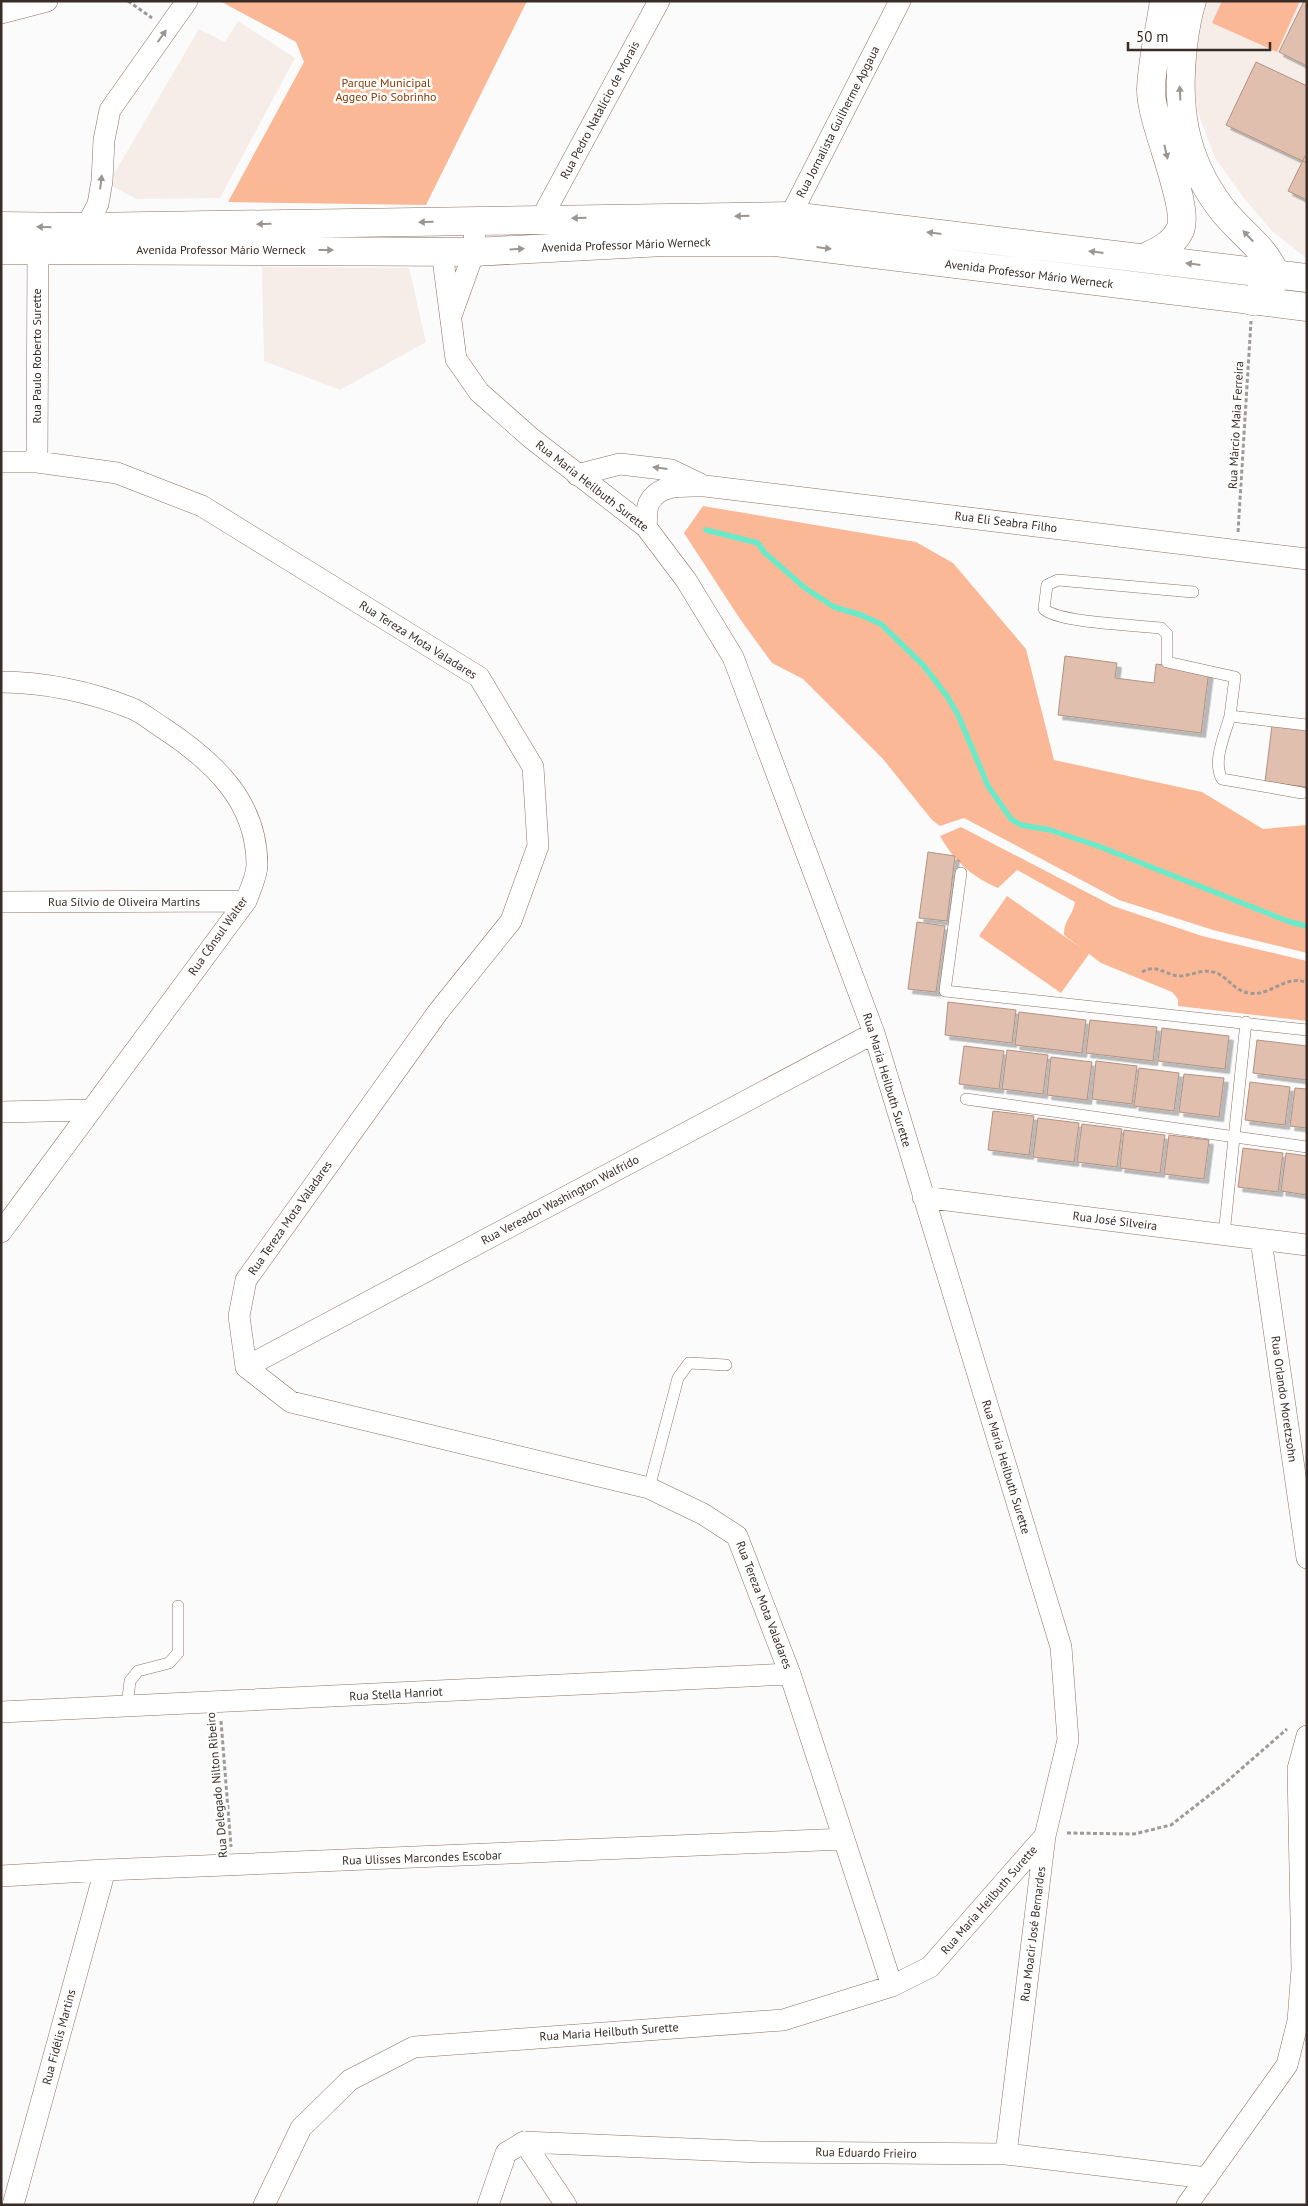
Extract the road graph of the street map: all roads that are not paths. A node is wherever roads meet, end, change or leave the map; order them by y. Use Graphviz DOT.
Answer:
graph roads {
  1 [pos="47,1"];
  2 [pos="186,1"];
  3 [pos="658,1"];
  4 [pos="900,1"];
  5 [pos="1164,1"];
  6 [pos="1192,1"];
  7 [pos="1,13"];
  8 [pos="790,216"];
  9 [pos="541,219"];
  10 [pos="475,220"];
  11 [pos="1,226"];
  12 [pos="85,238"];
  13 [pos="775,242"];
  14 [pos="38,249"];
  15 [pos="1,250"];
  16 [pos="442,251"];
  17 [pos="474,252"];
  18 [pos="1144,258"];
  19 [pos="1276,275"];
  20 [pos="1307,278"];
  21 [pos="1252,301"];
  22 [pos="1307,307"];
  23 [pos="449,320"];
  24 [pos="1,462"];
  25 [pos="37,462"];
  26 [pos="577,475"];
  27 [pos="705,486"];
  28 [pos="646,526"];
  29 [pos="1307,559"];
  30 [pos="1193,592"];
  31 [pos="1,682"];
  32 [pos="1230,716"];
  33 [pos="1307,725"];
  34 [pos="1302,793"];
  35 [pos="961,873"];
  36 [pos="246,901"];
  37 [pos="1,902"];
  38 [pos="1246,1022"];
  39 [pos="1307,1030"];
  40 [pos="874,1032"];
  41 [pos="966,1099"];
  42 [pos="90,1110"];
  43 [pos="1,1112"];
  44 [pos="1234,1138"];
  45 [pos="1307,1147"];
  46 [pos="923,1197"];
  47 [pos="1,1232"];
  48 [pos="1224,1235"];
  49 [pos="1262,1240"];
  50 [pos="1307,1245"];
  51 [pos="726,1365"];
  52 [pos="246,1367"];
  53 [pos="649,1488"];
  54 [pos="1307,1558"];
  55 [pos="178,1606"];
  56 [pos="790,1674"];
  57 [pos="127,1707"];
  58 [pos="1,1712"];
  59 [pos="1299,1731"];
  60 [pos="1045,1836"];
  61 [pos="844,1839"];
  62 [pos="105,1870"];
  63 [pos="1,1876"];
  64 [pos="892,1986"];
  65 [pos="524,2142"];
  66 [pos="1006,2154"];
  67 [pos="1207,2178"];
  68 [pos="13,2205"];
  69 [pos="264,2205"];
  70 [pos="488,2205"];
  71 [pos="566,2205"];
  72 [pos="1187,2205"];
  1 -- 7 [label="street"];
  12 -- 2 [label="street, one-way"];
  3 -- 9 [label="street, Rua Pedro Natalício de Morais"];
  4 -- 8 [label="street, Rua Jornalista Guilherme Apgaua"];
  5 -- 18 [label="main road, one-way"];
  19 -- 6 [label="main road, one-way"];
  8 -- 9 [label="main road, Avenida Professor Mário Werneck, one-way"];
  8 -- 13 [label="street, Rua Jornalista Guilherme Apgaua"];
  18 -- 8 [label="main road, Avenida Professor Mário Werneck, one-way"];
  9 -- 10 [label="main road, Avenida Professor Mário Werneck"];
  10 -- 12 [label="main road, Avenida Professor Mário Werneck, one-way"];
  10 -- 17 [label="street"];
  12 -- 11 [label="main road, Avenida Professor Mário Werneck, one-way"];
  12 -- 14 [label="main road, Avenida Professor Mário Werneck"];
  12 -- 16 [label="main road, Avenida Professor Mário Werneck, one-way"];
  17 -- 13 [label="main road, Avenida Professor Mário Werneck, one-way"];
  13 -- 21 [label="main road, Avenida Professor Mário Werneck, one-way"];
  14 -- 15 [label="main road, Avenida Professor Mário Werneck"];
  14 -- 25 [label="street, Rua Paulo Roberto Surette"];
  16 -- 17 [label="main road, Avenida Professor Mário Werneck"];
  16 -- 23 [label="street, Rua Maria Heilbuth Surette"];
  17 -- 23 [label="street"];
  19 -- 18 [label="main road, Avenida Professor Mário Werneck, one-way"];
  19 -- 20 [label="main road, Avenida Professor Mário Werneck"];
  19 -- 21 [label="main road"];
  21 -- 22 [label="main road, Avenida Professor Mário Werneck"];
  23 -- 26 [label="street, Rua Maria Heilbuth Surette"];
  24 -- 25 [label="street, Rua Tereza Mota Valadares"];
  25 -- 52 [label="street, Rua Tereza Mota Valadares"];
  27 -- 26 [label="street, Rua Eli Seabra Filho, one-way"];
  26 -- 28 [label="street, Rua Maria Heilbuth Surette"];
  27 -- 28 [label="street, Rua Eli Seabra Filho"];
  27 -- 29 [label="street, Rua Eli Seabra Filho"];
  28 -- 40 [label="street, Rua Maria Heilbuth Surette"];
  30 -- 32 [label="lane"];
  31 -- 36 [label="street, Rua Cônsul Walter"];
  32 -- 33 [label="lane"];
  32 -- 34 [label="lane"];
  35 -- 38 [label="lane"];
  36 -- 37 [label="street, Rua Sílvio de Oliveira Martins"];
  36 -- 42 [label="street, Rua Cônsul Walter"];
  38 -- 39 [label="lane"];
  38 -- 44 [label="lane"];
  40 -- 46 [label="street, Rua Maria Heilbuth Surette"];
  40 -- 52 [label="street, Rua Vereador Washington Walfrido"];
  41 -- 44 [label="lane"];
  42 -- 43 [label="street"];
  42 -- 47 [label="street, Rua Cônsul Walter"];
  44 -- 45 [label="lane"];
  44 -- 48 [label="lane"];
  46 -- 48 [label="street, Rua José Silveira"];
  46 -- 60 [label="street, Rua Maria Heilbuth Surette"];
  48 -- 49 [label="street, Rua José Silveira"];
  49 -- 50 [label="street, Rua José Silveira"];
  49 -- 54 [label="street, Rua Orlando Moretzsohn"];
  51 -- 53 [label="lane"];
  52 -- 53 [label="street, Rua Tereza Mota Valadares"];
  53 -- 56 [label="street, Rua Tereza Mota Valadares"];
  55 -- 57 [label="lane"];
  56 -- 57 [label="street, Rua Stella Hanriot"];
  56 -- 61 [label="street, Rua Tereza Mota Valadares"];
  57 -- 58 [label="street, Rua Stella Hanriot"];
  59 -- 67 [label="street"];
  60 -- 64 [label="street, Rua Maria Heilbuth Surette"];
  60 -- 66 [label="street, Rua Moacir José Bernardes"];
  61 -- 62 [label="street, Rua Ulisses Marcondes Escobar"];
  61 -- 64 [label="street, Rua Tereza Mota Valadares"];
  62 -- 63 [label="street, Rua Ulisses Marcondes Escobar"];
  62 -- 68 [label="street, Rua Fidélis Martins"];
  64 -- 69 [label="street, Rua Maria Heilbuth Surette"];
  65 -- 66 [label="street, Rua Eduardo Frieiro"];
  65 -- 70 [label="street"];
  65 -- 71 [label="street"];
  66 -- 67 [label="street, Rua Eduardo Frieiro"];
  67 -- 72 [label="street"];
}
